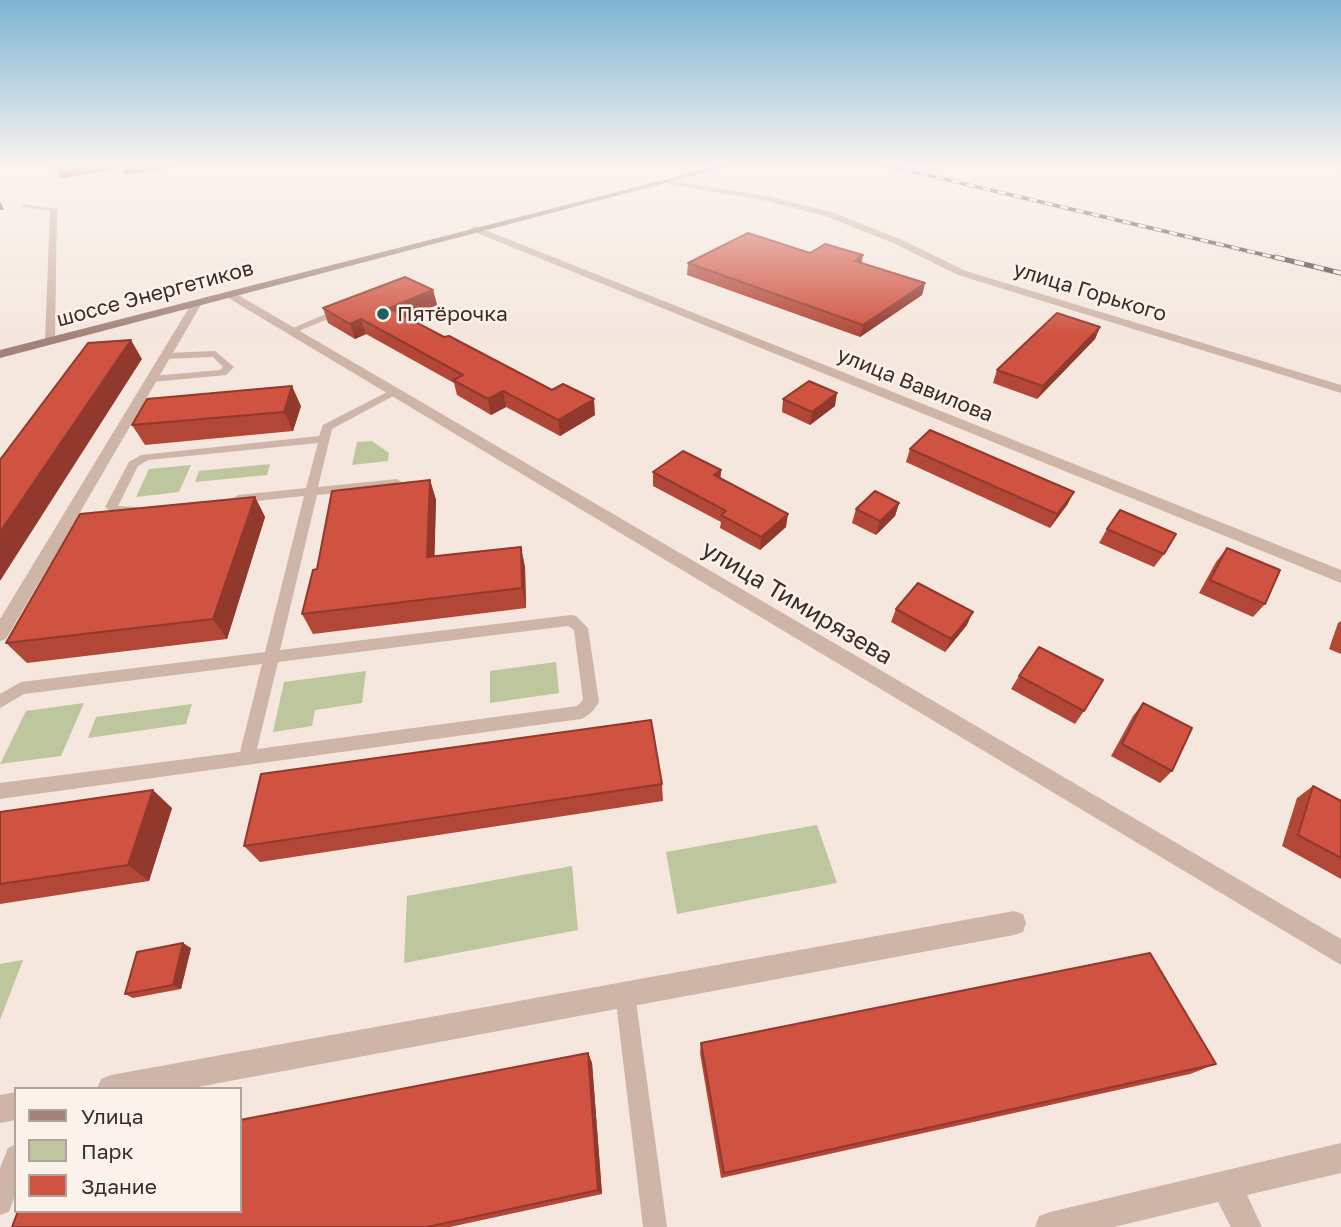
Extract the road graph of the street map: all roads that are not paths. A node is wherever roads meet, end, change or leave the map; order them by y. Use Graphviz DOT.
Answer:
graph roads {
  1 [pos="54,223"];
  2 [pos="499,223"];
  3 [pos="853,223"];
  4 [pos="475,229"];
  5 [pos="229,293"];
  6 [pos="197,303"];
  7 [pos="353,306"];
  8 [pos="291,331"];
  9 [pos="50,341"];
  10 [pos="0,354"];
  11 [pos="165,356"];
  12 [pos="152,379"];
  13 [pos="1341,389"];
  14 [pos="393,392"];
  15 [pos="324,439"];
  16 [pos="397,484"];
  17 [pos="312,492"];
  18 [pos="228,500"];
  19 [pos="145,509"];
  20 [pos="1341,577"];
  21 [pos="0,634"];
  22 [pos="272,658"];
  23 [pos="0,702"];
  24 [pos="247,758"];
  25 [pos="0,792"];
  26 [pos="1014,923"];
  27 [pos="1341,953"];
  28 [pos="625,995"];
  29 [pos="122,1087"];
  30 [pos="1341,1158"];
  31 [pos="14,1162"];
  32 [pos="1226,1187"];
  33 [pos="0,1203"];
  34 [pos="655,1227"];
  35 [pos="1050,1227"];
  36 [pos="1247,1227"];
  1 -- 9 [label="lane"];
  2 -- 4 [label="main road, шоссе Энергетиков"];
  3 -- 13 [label="street, улица Горького"];
  4 -- 5 [label="main road, шоссе Энергетиков"];
  4 -- 20 [label="street, улица Вавилова"];
  5 -- 6 [label="main road, шоссе Энергетиков"];
  5 -- 8 [label="street, улица Тимирязева"];
  6 -- 9 [label="main road, шоссе Энергетиков"];
  6 -- 11 [label="street"];
  7 -- 8 [label="lane"];
  8 -- 14 [label="street, улица Тимирязева"];
  9 -- 10 [label="main road, шоссе Энергетиков"];
  11 -- 12 [label="street"];
  11 -- 12 [label="lane"];
  12 -- 21 [label="street"];
  14 -- 15 [label="lane"];
  14 -- 27 [label="street, улица Тимирязева"];
  15 -- 17 [label="lane"];
  15 -- 19 [label="lane"];
  16 -- 17 [label="lane"];
  17 -- 18 [label="lane"];
  17 -- 22 [label="lane"];
  22 -- 23 [label="lane"];
  22 -- 24 [label="lane"];
  22 -- 24 [label="lane"];
  24 -- 25 [label="lane"];
  26 -- 28 [label="street"];
  28 -- 29 [label="street"];
  28 -- 34 [label="lane"];
  30 -- 32 [label="street"];
  31 -- 33 [label="lane"];
  32 -- 35 [label="street"];
  32 -- 36 [label="street"];
}
